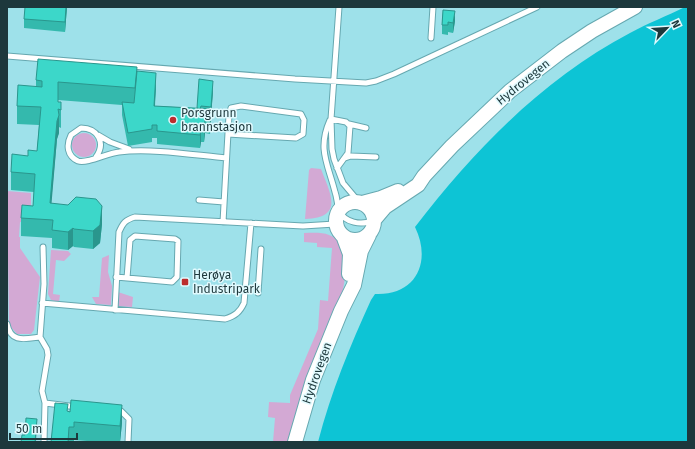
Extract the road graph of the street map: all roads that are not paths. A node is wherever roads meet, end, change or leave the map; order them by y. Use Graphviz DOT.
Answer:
graph roads {
  1 [pos="339,7"];
  2 [pos="433,7"];
  3 [pos="537,7"];
  4 [pos="635,7"];
  5 [pos="431,38"];
  6 [pos="7,56"];
  7 [pos="333,82"];
  8 [pos="330,119"];
  9 [pos="349,124"];
  10 [pos="366,128"];
  11 [pos="228,134"];
  12 [pos="98,135"];
  13 [pos="134,150"];
  14 [pos="96,157"];
  15 [pos="376,157"];
  16 [pos="226,158"];
  17 [pos="345,158"];
  18 [pos="337,168"];
  19 [pos="424,176"];
  20 [pos="199,200"];
  21 [pos="224,202"];
  22 [pos="360,202"];
  23 [pos="339,210"];
  24 [pos="374,220"];
  25 [pos="223,222"];
  26 [pos="251,224"];
  27 [pos="335,224"];
  28 [pos="368,235"];
  29 [pos="344,238"];
  30 [pos="43,247"];
  31 [pos="261,249"];
  32 [pos="116,277"];
  33 [pos="127,278"];
  34 [pos="258,293"];
  35 [pos="42,303"];
  36 [pos="343,306"];
  37 [pos="115,310"];
  38 [pos="7,324"];
  39 [pos="40,337"];
  40 [pos="45,403"];
  41 [pos="86,408"];
  42 [pos="107,410"];
  43 [pos="44,442"];
  44 [pos="128,442"];
  45 [pos="295,442"];
  1 -- 7 [label="lane"];
  2 -- 5 [label="lane"];
  3 -- 7 [label="lane"];
  4 -- 19 [label="street, Hydrovegen"];
  6 -- 7 [label="lane"];
  7 -- 8 [label="lane"];
  8 -- 9 [label="lane"];
  8 -- 18 [label="lane"];
  8 -- 23 [label="lane"];
  9 -- 10 [label="lane"];
  9 -- 17 [label="lane"];
  11 -- 11 [label="lane"];
  11 -- 16 [label="lane"];
  12 -- 13 [label="lane"];
  12 -- 14 [label="lane"];
  12 -- 14 [label="lane"];
  13 -- 14 [label="lane"];
  13 -- 16 [label="lane"];
  15 -- 17 [label="lane"];
  16 -- 21 [label="lane"];
  17 -- 18 [label="lane"];
  18 -- 22 [label="lane"];
  19 -- 22 [label="street, Hydrovegen"];
  19 -- 24 [label="street, Hydrovegen"];
  20 -- 21 [label="lane"];
  21 -- 25 [label="lane"];
  22 -- 23 [label="street, Hydrovegen"];
  22 -- 24 [label="street"];
  23 -- 24 [label="lane"];
  23 -- 27 [label="street"];
  24 -- 28 [label="street, Hydrovegen"];
  25 -- 26 [label="lane"];
  25 -- 32 [label="lane"];
  26 -- 27 [label="lane"];
  26 -- 37 [label="lane"];
  27 -- 29 [label="street, Hydrovegen"];
  28 -- 29 [label="street"];
  28 -- 36 [label="street, Hydrovegen"];
  29 -- 36 [label="street, Hydrovegen"];
  30 -- 35 [label="lane"];
  31 -- 34 [label="lane"];
  32 -- 33 [label="lane"];
  32 -- 37 [label="lane"];
  33 -- 33 [label="lane"];
  35 -- 37 [label="lane"];
  35 -- 39 [label="lane"];
  36 -- 45 [label="street, Hydrovegen"];
  38 -- 39 [label="lane"];
  39 -- 40 [label="lane"];
  40 -- 41 [label="lane"];
  40 -- 43 [label="lane"];
  42 -- 44 [label="lane"];
}
